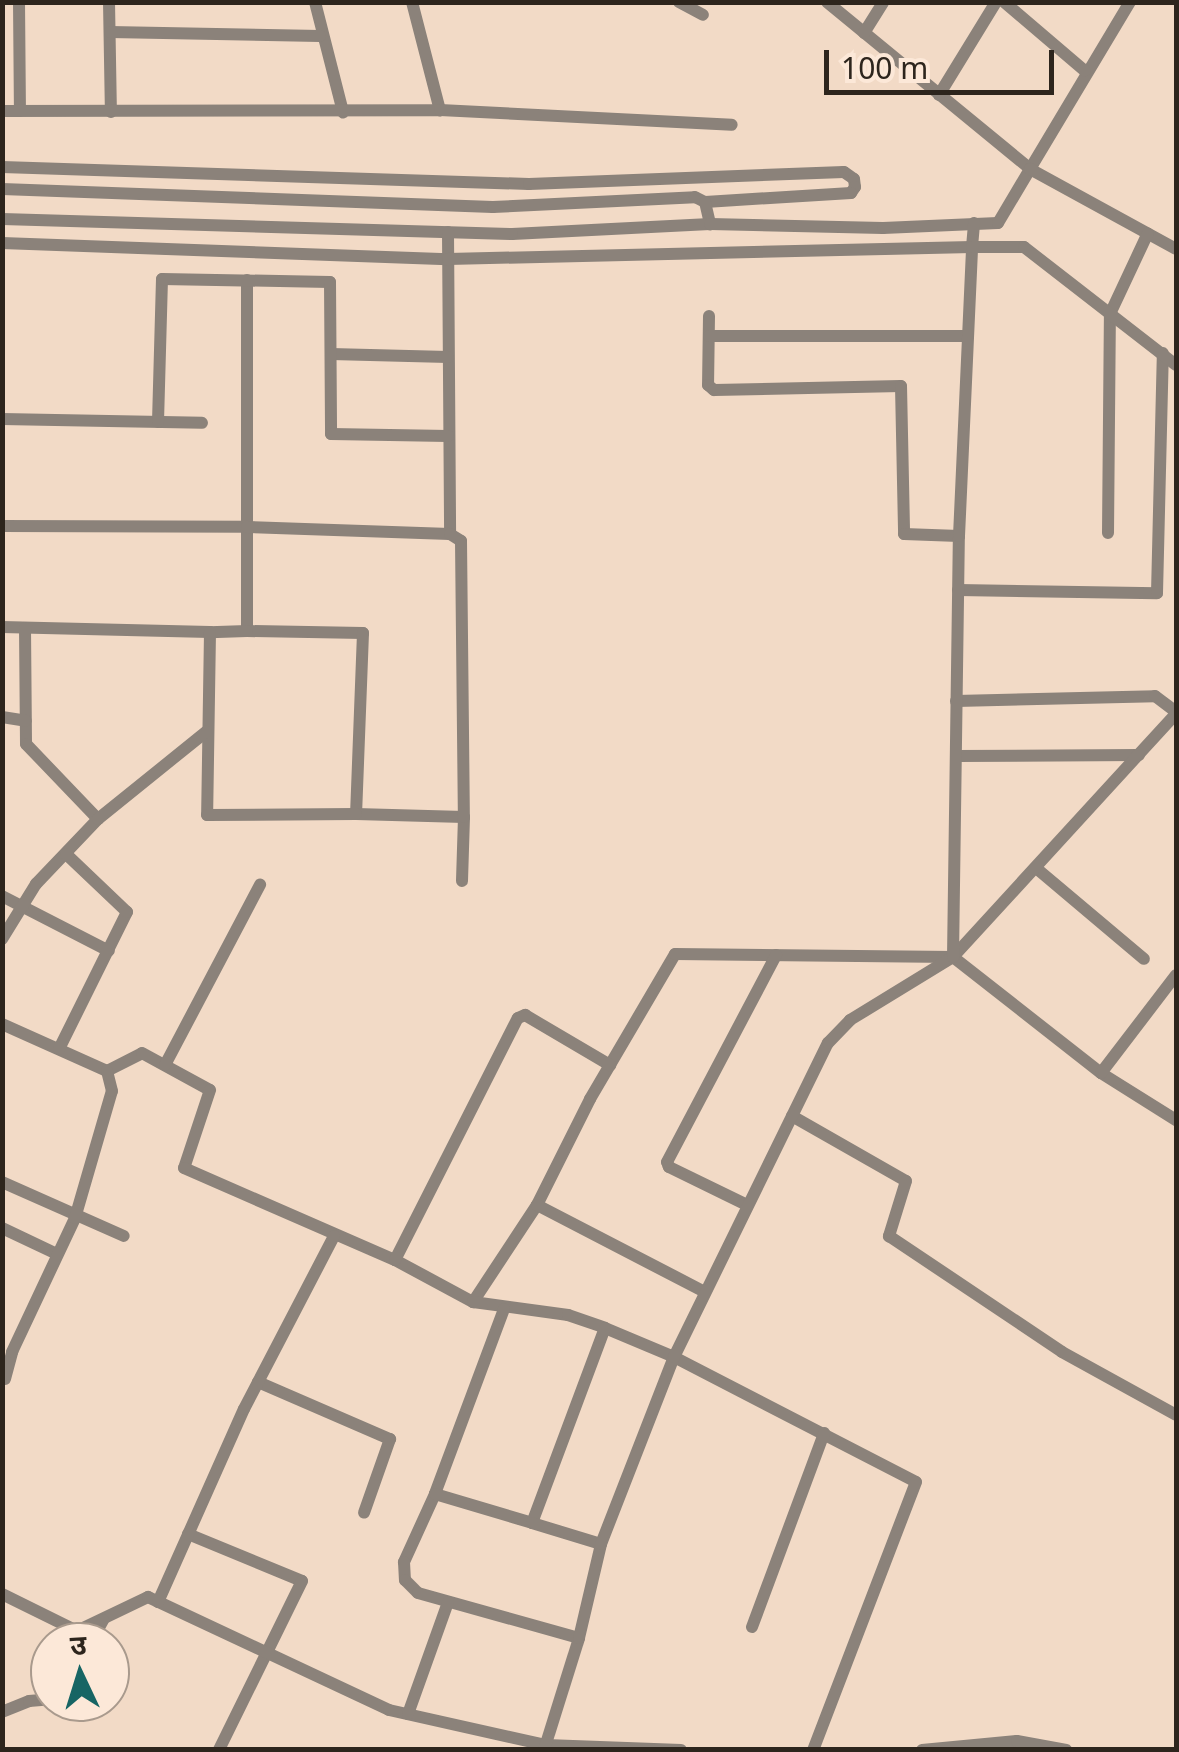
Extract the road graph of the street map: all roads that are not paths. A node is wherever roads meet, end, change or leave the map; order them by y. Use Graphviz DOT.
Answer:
graph roads {
  1 [pos="19,2"];
  2 [pos="109,2"];
  3 [pos="314,2"];
  4 [pos="412,2"];
  5 [pos="679,2"];
  6 [pos="827,2"];
  7 [pos="883,2"];
  8 [pos="1000,2"];
  9 [pos="1130,2"];
  10 [pos="702,15"];
  11 [pos="2,32"];
  12 [pos="110,32"];
  13 [pos="864,33"];
  14 [pos="19,34"];
  15 [pos="320,36"];
  16 [pos="1085,72"];
  17 [pos="940,94"];
  18 [pos="20,110"];
  19 [pos="440,110"];
  20 [pos="2,111"];
  21 [pos="111,112"];
  22 [pos="343,112"];
  23 [pos="732,125"];
  24 [pos="2,167"];
  25 [pos="1030,169"];
  26 [pos="2,189"];
  27 [pos="705,202"];
  28 [pos="2,219"];
  29 [pos="710,224"];
  30 [pos="974,224"];
  31 [pos="448,232"];
  32 [pos="1148,233"];
  33 [pos="2,244"];
  34 [pos="972,248"];
  35 [pos="1176,249"];
  36 [pos="448,259"];
  37 [pos="247,280"];
  38 [pos="1110,314"];
  39 [pos="709,316"];
  40 [pos="709,336"];
  41 [pos="968,336"];
  42 [pos="1163,352"];
  43 [pos="330,354"];
  44 [pos="448,357"];
  45 [pos="1176,365"];
  46 [pos="2,419"];
  47 [pos="158,422"];
  48 [pos="202,423"];
  49 [pos="448,436"];
  50 [pos="2,526"];
  51 [pos="247,527"];
  52 [pos="1108,533"];
  53 [pos="450,534"];
  54 [pos="959,536"];
  55 [pos="958,590"];
  56 [pos="2,627"];
  57 [pos="25,628"];
  58 [pos="247,631"];
  59 [pos="210,632"];
  60 [pos="956,701"];
  61 [pos="1176,713"];
  62 [pos="2,716"];
  63 [pos="26,721"];
  64 [pos="206,732"];
  65 [pos="1139,755"];
  66 [pos="956,756"];
  67 [pos="356,814"];
  68 [pos="464,817"];
  69 [pos="98,819"];
  70 [pos="66,854"];
  71 [pos="1036,868"];
  72 [pos="462,881"];
  73 [pos="260,885"];
  74 [pos="2,896"];
  75 [pos="21,907"];
  76 [pos="2,938"];
  77 [pos="109,951"];
  78 [pos="776,955"];
  79 [pos="953,957"];
  80 [pos="1144,959"];
  81 [pos="1176,975"];
  82 [pos="2,1024"];
  83 [pos="59,1049"];
  84 [pos="610,1064"];
  85 [pos="165,1065"];
  86 [pos="107,1070"];
  87 [pos="1101,1073"];
  88 [pos="792,1116"];
  89 [pos="1176,1120"];
  90 [pos="2,1182"];
  91 [pos="538,1205"];
  92 [pos="747,1205"];
  93 [pos="75,1218"];
  94 [pos="2,1228"];
  95 [pos="124,1236"];
  96 [pos="334,1236"];
  97 [pos="57,1254"];
  98 [pos="395,1260"];
  99 [pos="704,1292"];
  100 [pos="473,1302"];
  101 [pos="504,1309"];
  102 [pos="605,1328"];
  103 [pos="674,1357"];
  104 [pos="5,1379"];
  105 [pos="258,1382"];
  106 [pos="1176,1416"];
  107 [pos="824,1434"];
  108 [pos="435,1494"];
  109 [pos="364,1514"];
  110 [pos="532,1523"];
  111 [pos="188,1534"];
  112 [pos="601,1544"];
  113 [pos="2,1594"];
  114 [pos="158,1602"];
  115 [pos="448,1602"];
  116 [pos="103,1620"];
  117 [pos="752,1628"];
  118 [pos="579,1638"];
  119 [pos="264,1653"];
  120 [pos="30,1700"];
  121 [pos="2,1712"];
  122 [pos="408,1714"];
  123 [pos="545,1747"];
  124 [pos="219,1750"];
  125 [pos="681,1750"];
  126 [pos="813,1750"];
  127 [pos="922,1750"];
  128 [pos="1066,1750"];
  1 -- 14 [label="street"];
  2 -- 12 [label="street"];
  3 -- 15 [label="street"];
  4 -- 19 [label="street"];
  5 -- 10 [label="street"];
  6 -- 13 [label="street"];
  7 -- 13 [label="street"];
  8 -- 16 [label="street"];
  8 -- 17 [label="street"];
  9 -- 16 [label="street"];
  11 -- 14 [label="street"];
  12 -- 15 [label="street"];
  12 -- 21 [label="street"];
  13 -- 17 [label="street"];
  14 -- 18 [label="street"];
  15 -- 22 [label="street"];
  16 -- 25 [label="street"];
  17 -- 25 [label="street"];
  18 -- 20 [label="street"];
  18 -- 21 [label="street"];
  19 -- 22 [label="street"];
  19 -- 23 [label="street"];
  21 -- 22 [label="street"];
  24 -- 27 [label="street"];
  25 -- 30 [label="street"];
  25 -- 32 [label="street"];
  26 -- 27 [label="street"];
  27 -- 29 [label="street"];
  28 -- 31 [label="street"];
  29 -- 30 [label="street"];
  29 -- 31 [label="street"];
  30 -- 34 [label="street"];
  31 -- 36 [label="street"];
  32 -- 35 [label="street"];
  32 -- 38 [label="street"];
  33 -- 36 [label="street"];
  34 -- 36 [label="street"];
  34 -- 38 [label="street"];
  34 -- 41 [label="street"];
  36 -- 44 [label="street"];
  37 -- 43 [label="street"];
  37 -- 47 [label="street"];
  37 -- 51 [label="street"];
  38 -- 42 [label="street"];
  38 -- 52 [label="street"];
  39 -- 40 [label="street"];
  40 -- 41 [label="street"];
  40 -- 54 [label="street"];
  41 -- 54 [label="street"];
  42 -- 45 [label="street"];
  42 -- 55 [label="street"];
  43 -- 44 [label="street"];
  43 -- 49 [label="street"];
  44 -- 49 [label="street"];
  46 -- 47 [label="street"];
  47 -- 48 [label="street"];
  49 -- 53 [label="street"];
  50 -- 51 [label="street"];
  51 -- 53 [label="street"];
  51 -- 58 [label="street"];
  53 -- 68 [label="street"];
  54 -- 55 [label="street"];
  55 -- 60 [label="street"];
  56 -- 57 [label="street"];
  57 -- 59 [label="street"];
  57 -- 63 [label="street"];
  58 -- 59 [label="street"];
  58 -- 67 [label="street"];
  59 -- 64 [label="street"];
  60 -- 61 [label="street"];
  60 -- 66 [label="street"];
  61 -- 65 [label="street"];
  62 -- 63 [label="street"];
  63 -- 69 [label="street"];
  64 -- 67 [label="street"];
  64 -- 69 [label="street"];
  65 -- 66 [label="street"];
  65 -- 71 [label="street"];
  66 -- 79 [label="street"];
  67 -- 68 [label="street"];
  68 -- 72 [label="street"];
  69 -- 70 [label="street"];
  70 -- 75 [label="street"];
  70 -- 77 [label="street"];
  71 -- 79 [label="street"];
  71 -- 80 [label="street"];
  73 -- 85 [label="street"];
  74 -- 75 [label="street"];
  75 -- 76 [label="street"];
  75 -- 77 [label="street"];
  77 -- 83 [label="street"];
  78 -- 79 [label="street"];
  78 -- 84 [label="street"];
  78 -- 92 [label="street"];
  79 -- 87 [label="street"];
  79 -- 88 [label="street"];
  81 -- 87 [label="street"];
  82 -- 83 [label="street"];
  83 -- 86 [label="street"];
  84 -- 91 [label="street"];
  84 -- 98 [label="street"];
  85 -- 86 [label="street"];
  85 -- 96 [label="street"];
  86 -- 93 [label="street"];
  87 -- 89 [label="street"];
  88 -- 92 [label="street"];
  88 -- 106 [label="street"];
  90 -- 93 [label="street"];
  91 -- 99 [label="street"];
  91 -- 100 [label="street"];
  92 -- 99 [label="street"];
  93 -- 95 [label="street"];
  93 -- 97 [label="street"];
  94 -- 97 [label="street"];
  96 -- 98 [label="street"];
  96 -- 105 [label="street"];
  97 -- 104 [label="street"];
  98 -- 100 [label="street"];
  99 -- 103 [label="street"];
  100 -- 101 [label="street"];
  101 -- 102 [label="street"];
  101 -- 108 [label="street"];
  102 -- 103 [label="street"];
  102 -- 110 [label="street"];
  103 -- 107 [label="street"];
  103 -- 112 [label="street"];
  105 -- 109 [label="street"];
  105 -- 111 [label="street"];
  107 -- 117 [label="street"];
  107 -- 126 [label="street"];
  108 -- 110 [label="street"];
  108 -- 115 [label="street"];
  110 -- 112 [label="street"];
  111 -- 114 [label="street"];
  111 -- 119 [label="street"];
  112 -- 118 [label="street"];
  113 -- 116 [label="street"];
  114 -- 116 [label="street"];
  114 -- 119 [label="street"];
  115 -- 118 [label="street"];
  115 -- 122 [label="street"];
  118 -- 123 [label="street"];
  119 -- 122 [label="street"];
  119 -- 124 [label="street"];
  120 -- 121 [label="street"];
  122 -- 123 [label="street"];
  123 -- 125 [label="street"];
  127 -- 128 [label="street"];
}
